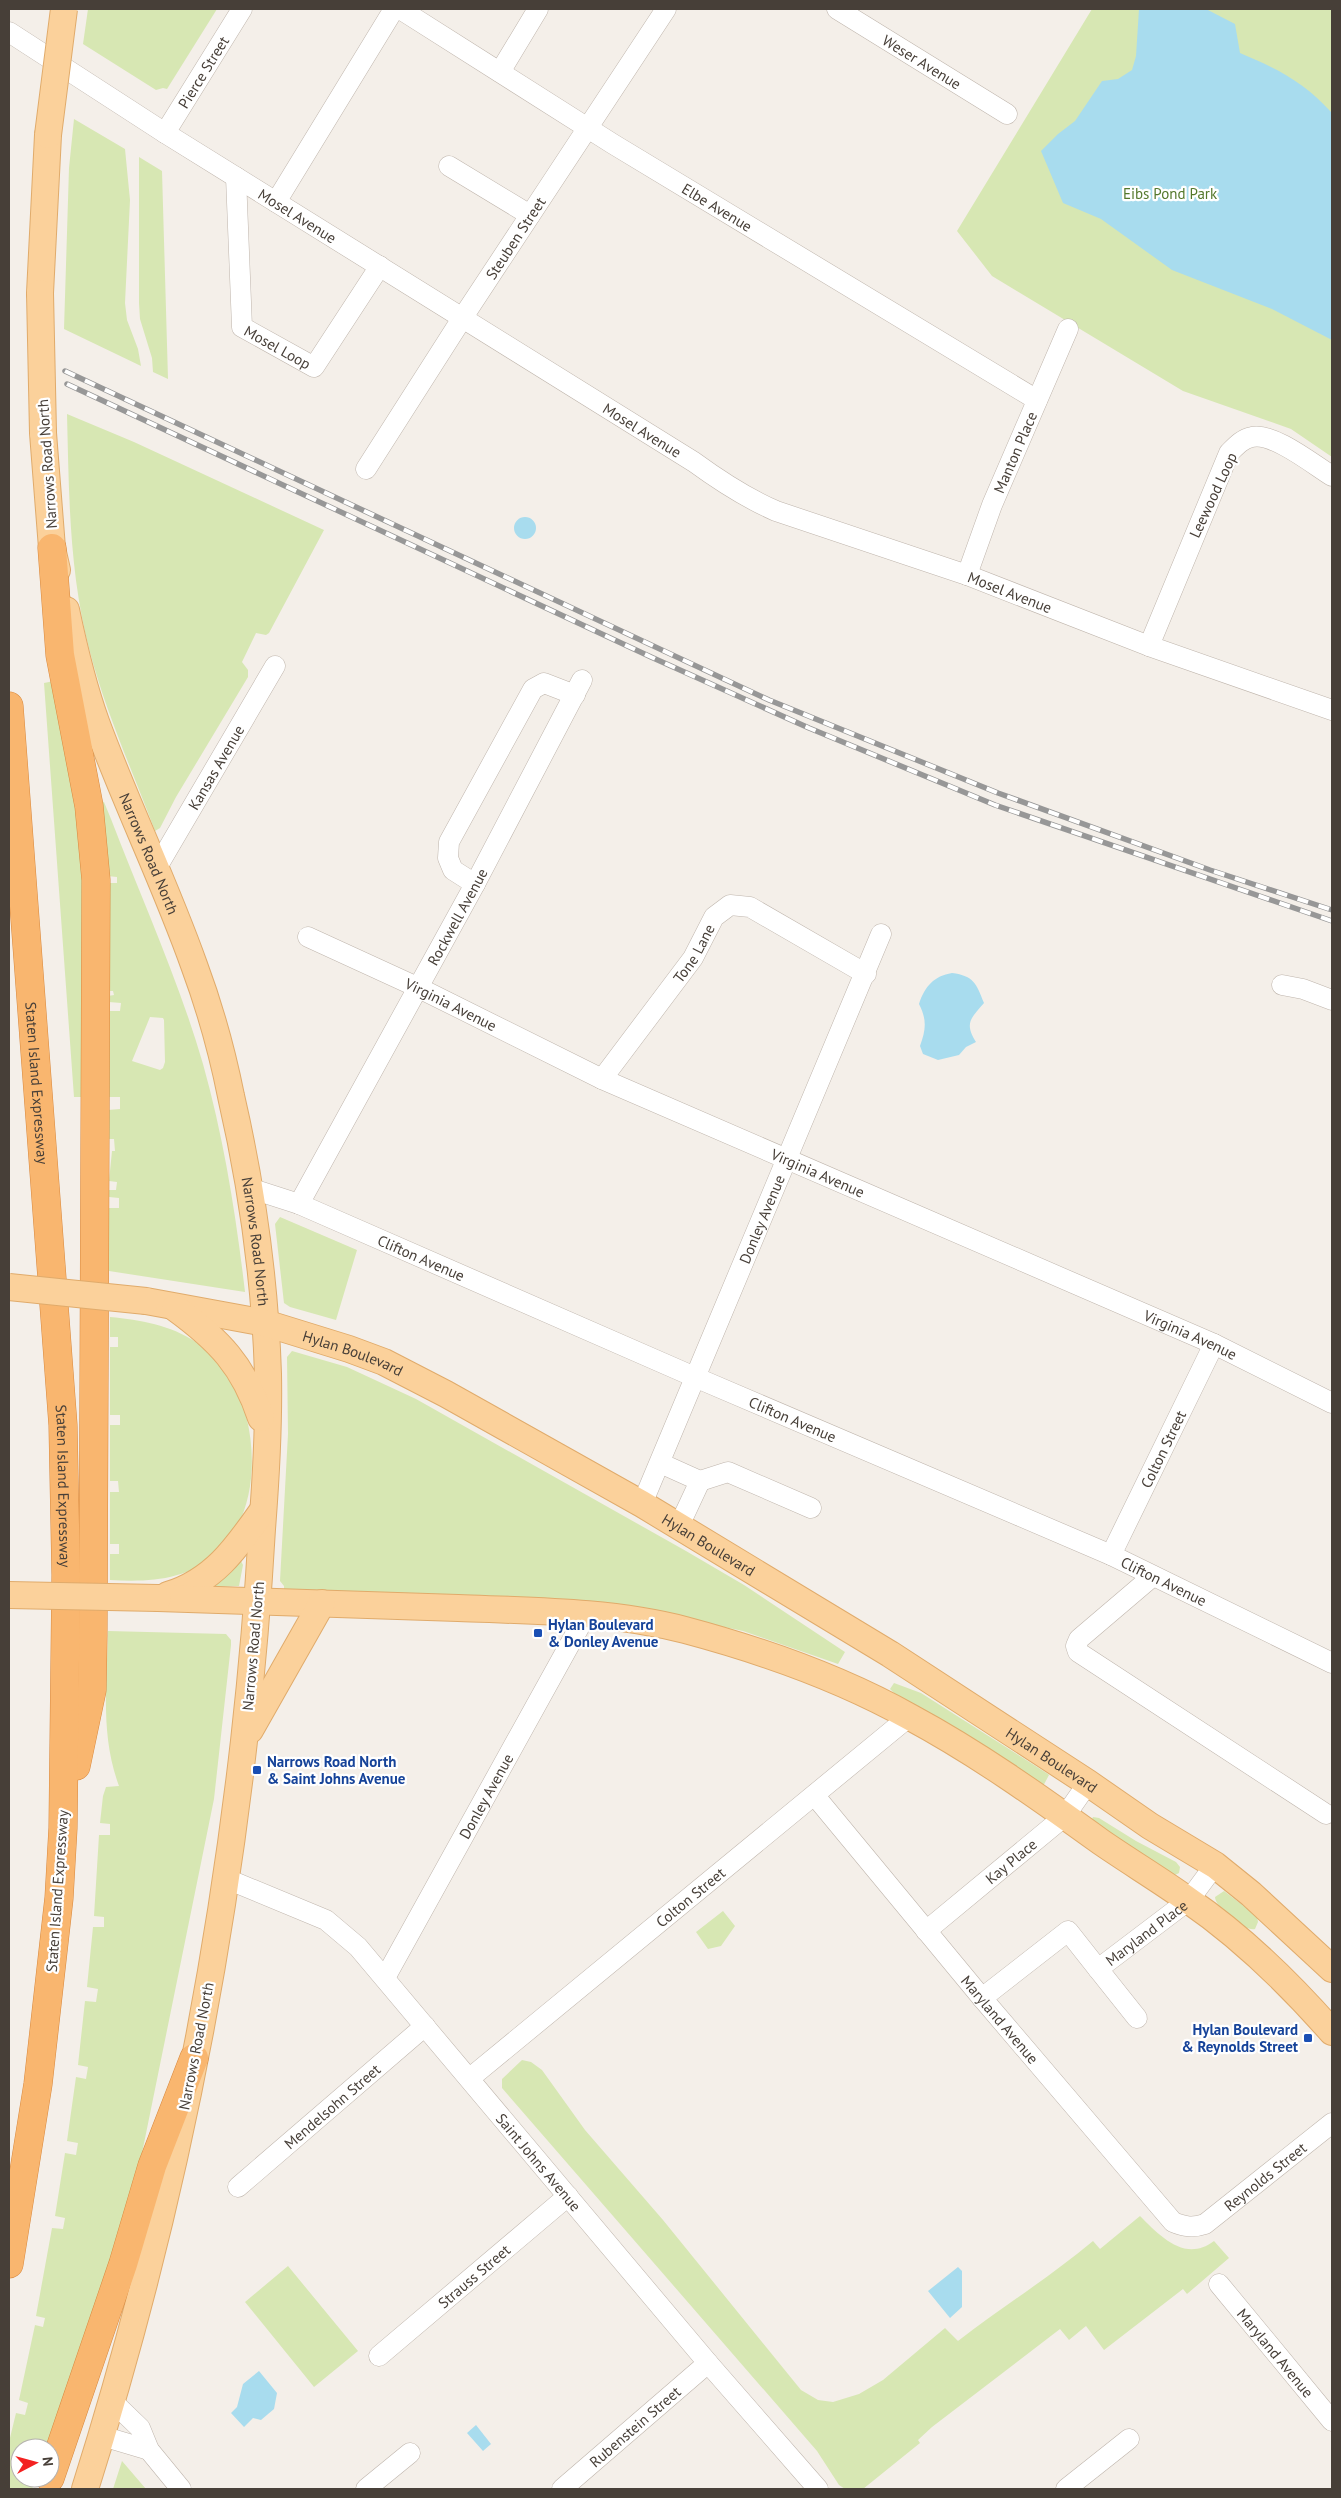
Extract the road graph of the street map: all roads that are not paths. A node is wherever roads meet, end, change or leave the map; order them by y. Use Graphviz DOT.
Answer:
graph roads {
  1 [pos="64,9"];
  2 [pos="242,9"];
  3 [pos="394,9"];
  4 [pos="400,9"];
  5 [pos="538,9"];
  6 [pos="666,9"];
  7 [pos="837,9"];
  8 [pos="9,32"];
  9 [pos="500,72"];
  10 [pos="1007,114"];
  11 [pos="588,129"];
  12 [pos="165,133"];
  13 [pos="449,166"];
  14 [pos="236,177"];
  15 [pos="276,202"];
  16 [pos="530,215"];
  17 [pos="380,266"];
  18 [pos="463,317"];
  19 [pos="1068,329"];
  20 [pos="1037,400"];
  21 [pos="366,469"];
  22 [pos="1332,476"];
  23 [pos="52,548"];
  24 [pos="967,575"];
  25 [pos="1149,646"];
  26 [pos="275,666"];
  27 [pos="9,706"];
  28 [pos="1332,710"];
  29 [pos="156,870"];
  30 [pos="475,884"];
  31 [pos="881,934"];
  32 [pos="308,937"];
  33 [pos="866,974"];
  34 [pos="1282,985"];
  35 [pos="417,987"];
  36 [pos="1332,1000"];
  37 [pos="602,1079"];
  38 [pos="788,1159"];
  39 [pos="249,1188"];
  40 [pos="299,1204"];
  41 [pos="9,1287"];
  42 [pos="158,1303"];
  43 [pos="265,1323"];
  44 [pos="1214,1344"];
  45 [pos="696,1378"];
  46 [pos="1332,1403"];
  47 [pos="267,1436"];
  48 [pos="660,1463"];
  49 [pos="700,1481"];
  50 [pos="642,1504"];
  51 [pos="811,1508"];
  52 [pos="264,1510"];
  53 [pos="679,1526"];
  54 [pos="1111,1555"];
  55 [pos="1153,1576"];
  56 [pos="9,1595"];
  57 [pos="158,1598"];
  58 [pos="258,1601"];
  59 [pos="322,1603"];
  60 [pos="586,1615"];
  61 [pos="1332,1663"];
  62 [pos="910,1716"];
  63 [pos="244,1741"];
  64 [pos="1088,1783"];
  65 [pos="815,1796"];
  66 [pos="1326,1814"];
  67 [pos="1065,1816"];
  68 [pos="63,1828"];
  69 [pos="1215,1866"];
  70 [pos="226,1879"];
  71 [pos="1189,1900"];
  72 [pos="926,1930"];
  73 [pos="1098,1969"];
  74 [pos="1332,1969"];
  75 [pos="385,1978"];
  76 [pos="982,1998"];
  77 [pos="1137,2018"];
  78 [pos="425,2026"];
  79 [pos="1332,2032"];
  80 [pos="194,2058"];
  81 [pos="470,2078"];
  82 [pos="1332,2123"];
  83 [pos="238,2187"];
  84 [pos="568,2196"];
  85 [pos="1196,2227"];
  86 [pos="9,2264"];
  87 [pos="1219,2284"];
  88 [pos="379,2356"];
  89 [pos="708,2363"];
  90 [pos="112,2401"];
  91 [pos="1332,2421"];
  92 [pos="102,2436"];
  93 [pos="1129,2439"];
  94 [pos="60,2449"];
  95 [pos="149,2450"];
  96 [pos="410,2452"];
  97 [pos="85,2489"];
  98 [pos="181,2489"];
  99 [pos="366,2489"];
  100 [pos="562,2489"];
  101 [pos="818,2489"];
  102 [pos="1066,2489"];
  1 -- 23 [label="main road, Narrows Road North, bridge"];
  2 -- 12 [label="street, Pierce Street"];
  3 -- 15 [label="street"];
  4 -- 9 [label="street, Elbe Avenue"];
  5 -- 9 [label="street"];
  6 -- 11 [label="street, Steuben Street"];
  7 -- 10 [label="street, Weser Avenue"];
  8 -- 12 [label="street, Mosel Avenue"];
  9 -- 11 [label="street, Elbe Avenue"];
  11 -- 16 [label="street, Steuben Street"];
  11 -- 20 [label="street, Elbe Avenue"];
  12 -- 14 [label="street, Mosel Avenue"];
  13 -- 16 [label="street"];
  14 -- 15 [label="street, Mosel Avenue"];
  14 -- 17 [label="street, Mosel Loop"];
  15 -- 17 [label="street, Mosel Avenue"];
  16 -- 18 [label="street, Steuben Street"];
  17 -- 18 [label="street, Mosel Avenue"];
  18 -- 21 [label="street, Steuben Street"];
  18 -- 24 [label="street, Mosel Avenue"];
  19 -- 20 [label="street, Manton Place"];
  20 -- 24 [label="street, Manton Place"];
  22 -- 25 [label="street, Leewood Loop"];
  23 -- 29 [label="main road, Narrows Road North"];
  23 -- 68 [label="highway"];
  24 -- 25 [label="street, Mosel Avenue"];
  25 -- 28 [label="street, Mosel Avenue"];
  26 -- 29 [label="street, Kansas Avenue"];
  27 -- 68 [label="highway, Staten Island Expressway"];
  29 -- 39 [label="main road, Narrows Road North"];
  30 -- 30 [label="street, Rockwell Avenue"];
  30 -- 35 [label="street, Rockwell Avenue"];
  31 -- 33 [label="street, Donley Avenue"];
  32 -- 35 [label="street, Virginia Avenue"];
  33 -- 37 [label="street, Tone Lane"];
  33 -- 38 [label="street, Donley Avenue"];
  34 -- 36 [label="street"];
  35 -- 37 [label="street, Virginia Avenue"];
  35 -- 40 [label="street, Rockwell Avenue"];
  37 -- 38 [label="street, Virginia Avenue"];
  38 -- 44 [label="street, Virginia Avenue"];
  38 -- 45 [label="street, Donley Avenue"];
  39 -- 40 [label="street, Clifton Avenue"];
  39 -- 43 [label="main road, Narrows Road North"];
  40 -- 45 [label="street, Clifton Avenue"];
  41 -- 42 [label="main road, Hylan Boulevard, bridge"];
  42 -- 43 [label="main road, Hylan Boulevard"];
  42 -- 47 [label="main road"];
  43 -- 47 [label="main road, Narrows Road North"];
  43 -- 50 [label="main road, Hylan Boulevard"];
  44 -- 46 [label="street, Virginia Avenue"];
  44 -- 54 [label="street, Colton Street"];
  45 -- 48 [label="street, Donley Avenue"];
  45 -- 54 [label="street, Clifton Avenue"];
  47 -- 52 [label="main road, Narrows Road North"];
  48 -- 49 [label="street"];
  48 -- 50 [label="street, Donley Avenue"];
  49 -- 51 [label="street"];
  49 -- 53 [label="street"];
  50 -- 53 [label="main road, Hylan Boulevard"];
  52 -- 57 [label="main road"];
  52 -- 58 [label="main road, Narrows Road North"];
  53 -- 64 [label="main road, Hylan Boulevard"];
  54 -- 55 [label="street, Clifton Avenue"];
  55 -- 61 [label="street, Clifton Avenue"];
  55 -- 66 [label="street"];
  56 -- 57 [label="main road, bridge"];
  57 -- 58 [label="main road"];
  58 -- 59 [label="main road"];
  58 -- 63 [label="main road, Narrows Road North"];
  59 -- 60 [label="main road"];
  59 -- 63 [label="main road"];
  60 -- 62 [label="main road"];
  60 -- 75 [label="street, Donley Avenue"];
  62 -- 65 [label="street, Colton Street"];
  62 -- 67 [label="main road"];
  63 -- 70 [label="main road, Narrows Road North"];
  64 -- 67 [label="street, Kay Place"];
  64 -- 69 [label="main road, Hylan Boulevard"];
  65 -- 72 [label="street, Maryland Avenue"];
  65 -- 81 [label="street, Colton Street"];
  67 -- 71 [label="main road"];
  67 -- 72 [label="street, Kay Place"];
  68 -- 86 [label="highway, Staten Island Expressway"];
  69 -- 71 [label="street, Maryland Place"];
  69 -- 74 [label="main road, Hylan Boulevard"];
  70 -- 75 [label="street, Saint Johns Avenue"];
  70 -- 80 [label="main road, Narrows Road North"];
  71 -- 73 [label="street, Maryland Place"];
  71 -- 79 [label="main road"];
  72 -- 76 [label="street, Maryland Avenue"];
  73 -- 76 [label="street, Maryland Place"];
  73 -- 77 [label="street"];
  75 -- 78 [label="street, Saint Johns Avenue"];
  76 -- 85 [label="street, Maryland Avenue"];
  78 -- 81 [label="street, Saint Johns Avenue"];
  78 -- 83 [label="street, Mendelsohn Street"];
  80 -- 90 [label="main road, Narrows Road North"];
  80 -- 94 [label="highway"];
  81 -- 84 [label="street, Saint Johns Avenue"];
  82 -- 85 [label="street, Reynolds Street"];
  84 -- 88 [label="street, Strauss Street"];
  84 -- 89 [label="street, Saint Johns Avenue"];
  87 -- 91 [label="street, Maryland Avenue"];
  89 -- 100 [label="street, Rubenstein Street"];
  89 -- 101 [label="street, Saint Johns Avenue"];
  90 -- 92 [label="main road, Narrows Road North"];
  90 -- 95 [label="street"];
  92 -- 95 [label="street"];
  92 -- 97 [label="main road, Narrows Road North"];
  93 -- 102 [label="street"];
  95 -- 98 [label="street"];
  96 -- 99 [label="street"];
}
